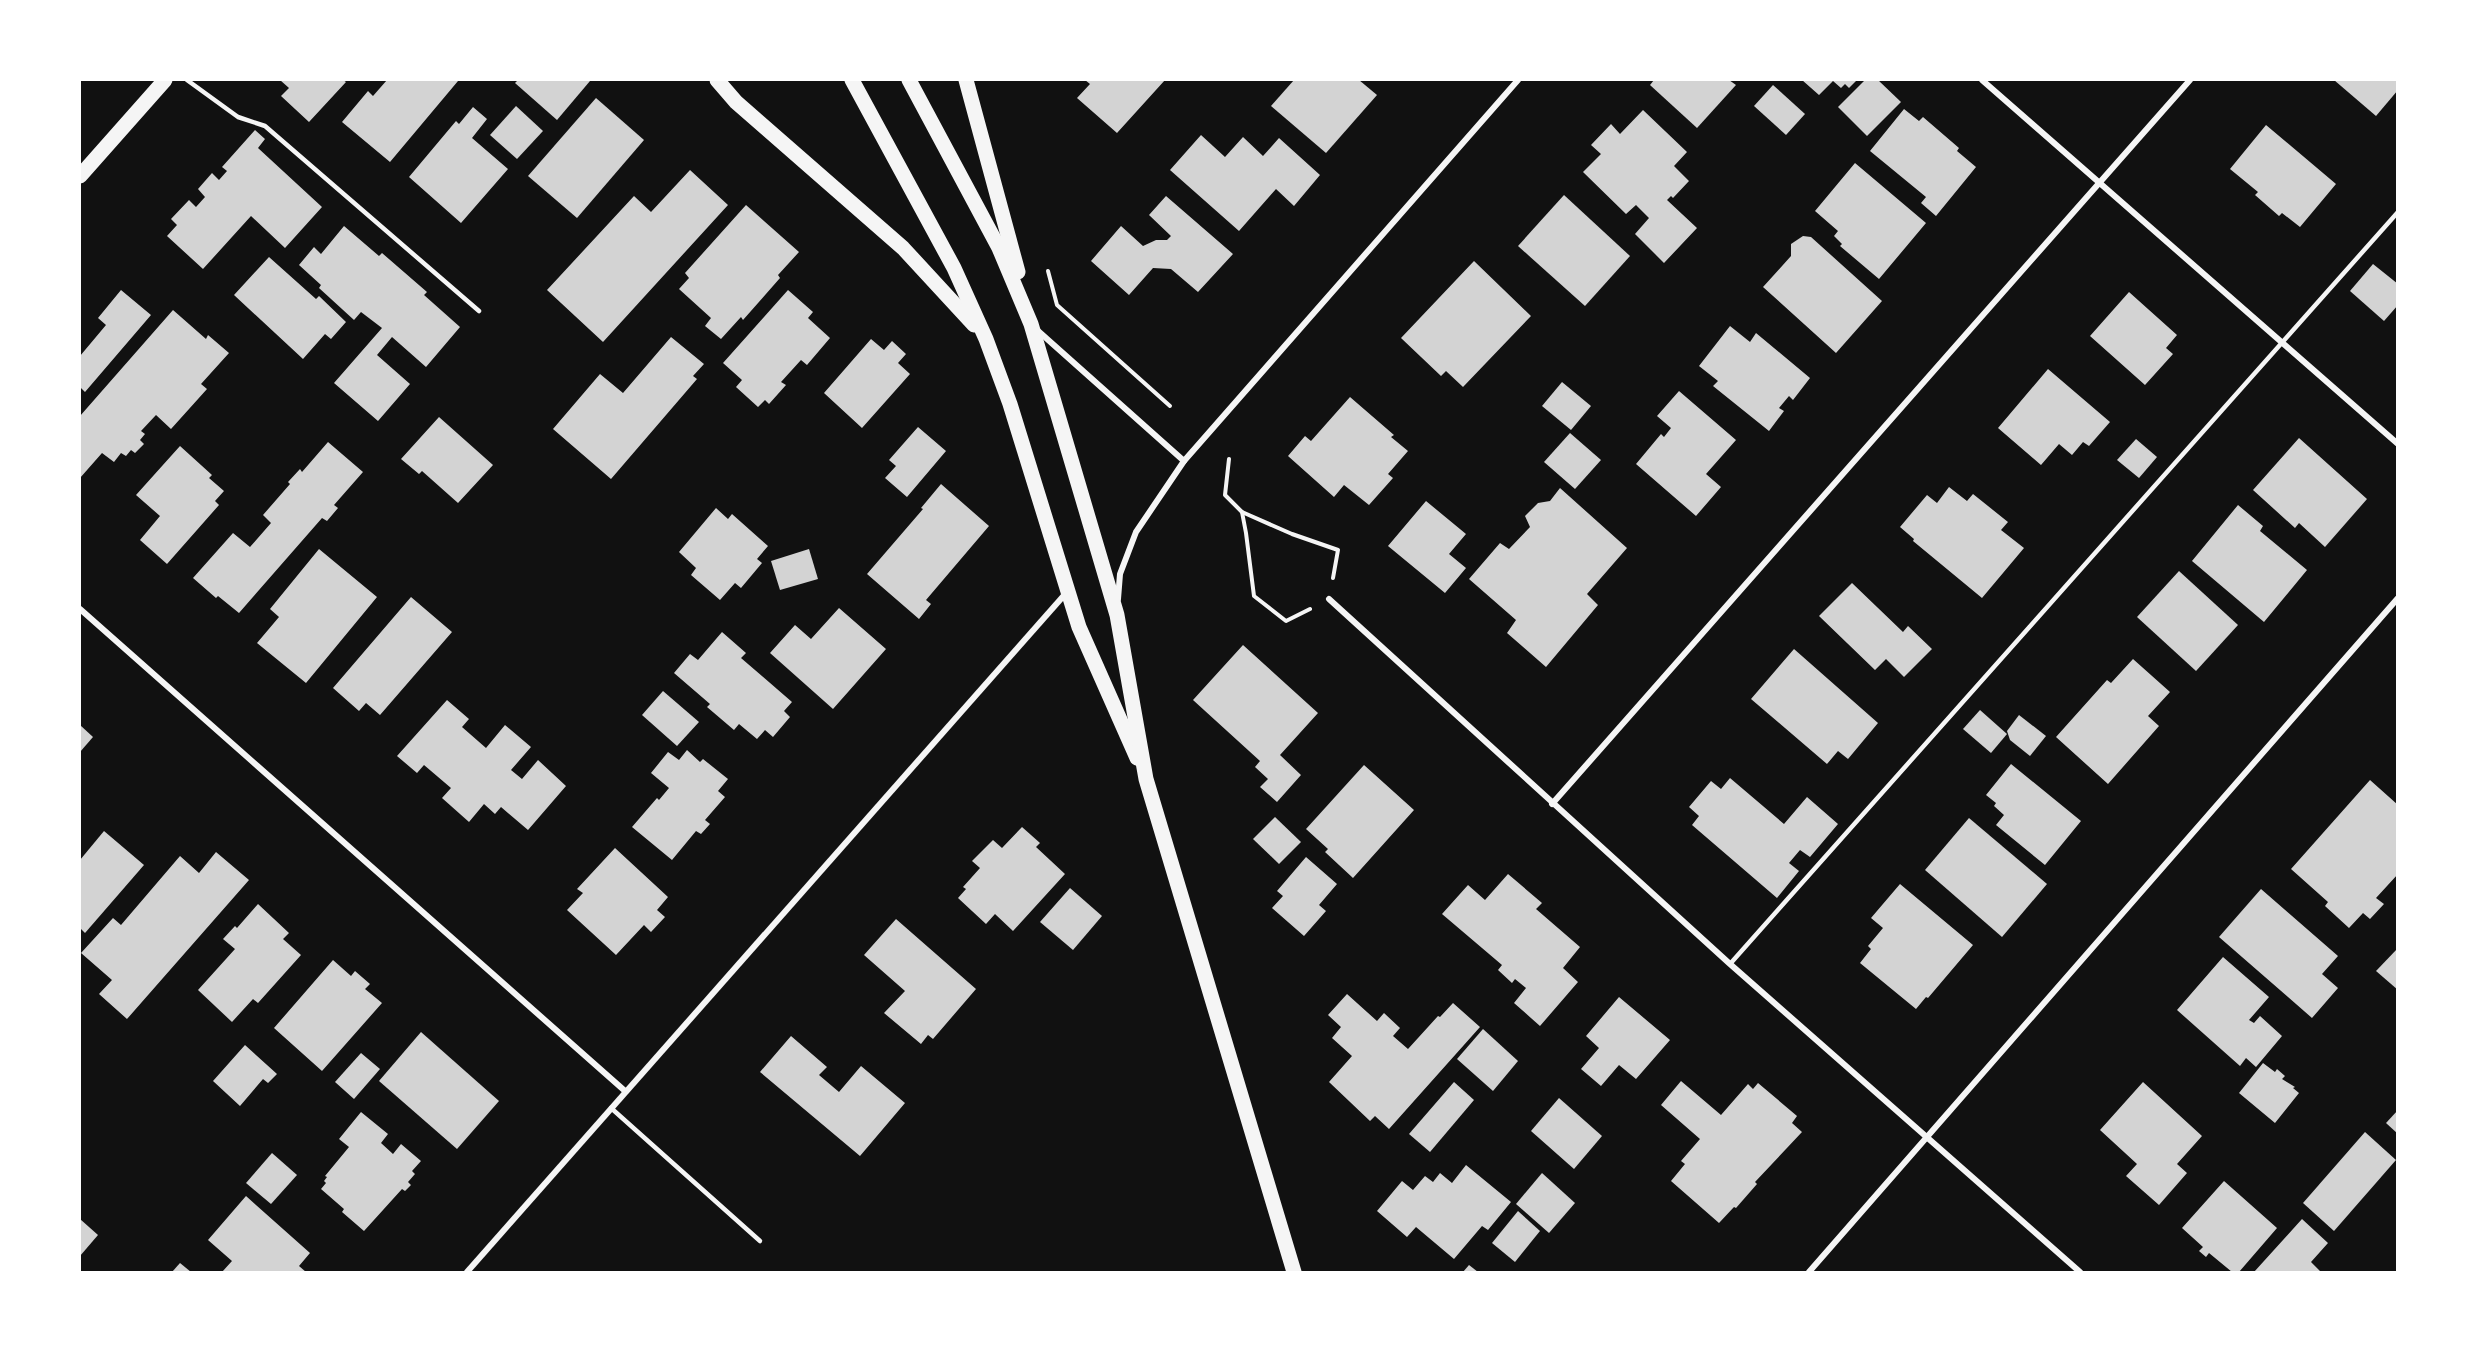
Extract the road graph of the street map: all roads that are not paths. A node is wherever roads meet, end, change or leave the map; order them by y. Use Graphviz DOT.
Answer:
graph roads {
  1 [pos="165,80"];
  2 [pos="187,80"];
  3 [pos="717,80"];
  4 [pos="852,80"];
  5 [pos="909,80"];
  6 [pos="966,80"];
  7 [pos="1518,80"];
  8 [pos="1982,80"];
  9 [pos="2190,80"];
  10 [pos="80,176"];
  11 [pos="2100,182"];
  12 [pos="2397,212"];
  13 [pos="479,310"];
  14 [pos="1031,324"];
  15 [pos="986,339"];
  16 [pos="2283,342"];
  17 [pos="2397,444"];
  18 [pos="1184,461"];
  19 [pos="1067,592"];
  20 [pos="2397,598"];
  21 [pos="1329,599"];
  22 [pos="80,609"];
  23 [pos="1117,615"];
  24 [pos="1146,779"];
  25 [pos="1552,804"];
  26 [pos="1730,964"];
  27 [pos="625,1091"];
  28 [pos="611,1108"];
  29 [pos="1927,1139"];
  30 [pos="760,1241"];
  31 [pos="467,1272"];
  32 [pos="1294,1272"];
  33 [pos="1809,1272"];
  34 [pos="2080,1272"];
  1 -- 10 [label="main road"];
  2 -- 13 [label="lane"];
  3 -- 15 [label="main road"];
  4 -- 15 [label="main road"];
  5 -- 14 [label="main road"];
  6 -- 14 [label="main road"];
  7 -- 18 [label="street"];
  8 -- 11 [label="street"];
  9 -- 11 [label="street"];
  11 -- 16 [label="street"];
  11 -- 25 [label="street"];
  12 -- 16 [label="lane"];
  14 -- 18 [label="street"];
  14 -- 23 [label="main road"];
  15 -- 19 [label="main road"];
  16 -- 17 [label="street"];
  16 -- 26 [label="lane"];
  18 -- 23 [label="street"];
  19 -- 24 [label="main road"];
  19 -- 27 [label="street"];
  20 -- 29 [label="street"];
  21 -- 25 [label="street"];
  22 -- 27 [label="street"];
  23 -- 24 [label="main road"];
  24 -- 32 [label="main road"];
  25 -- 26 [label="street"];
  26 -- 29 [label="street"];
  27 -- 28 [label="street"];
  28 -- 30 [label="lane"];
  28 -- 31 [label="street"];
  29 -- 33 [label="street"];
  29 -- 34 [label="street"];
}
